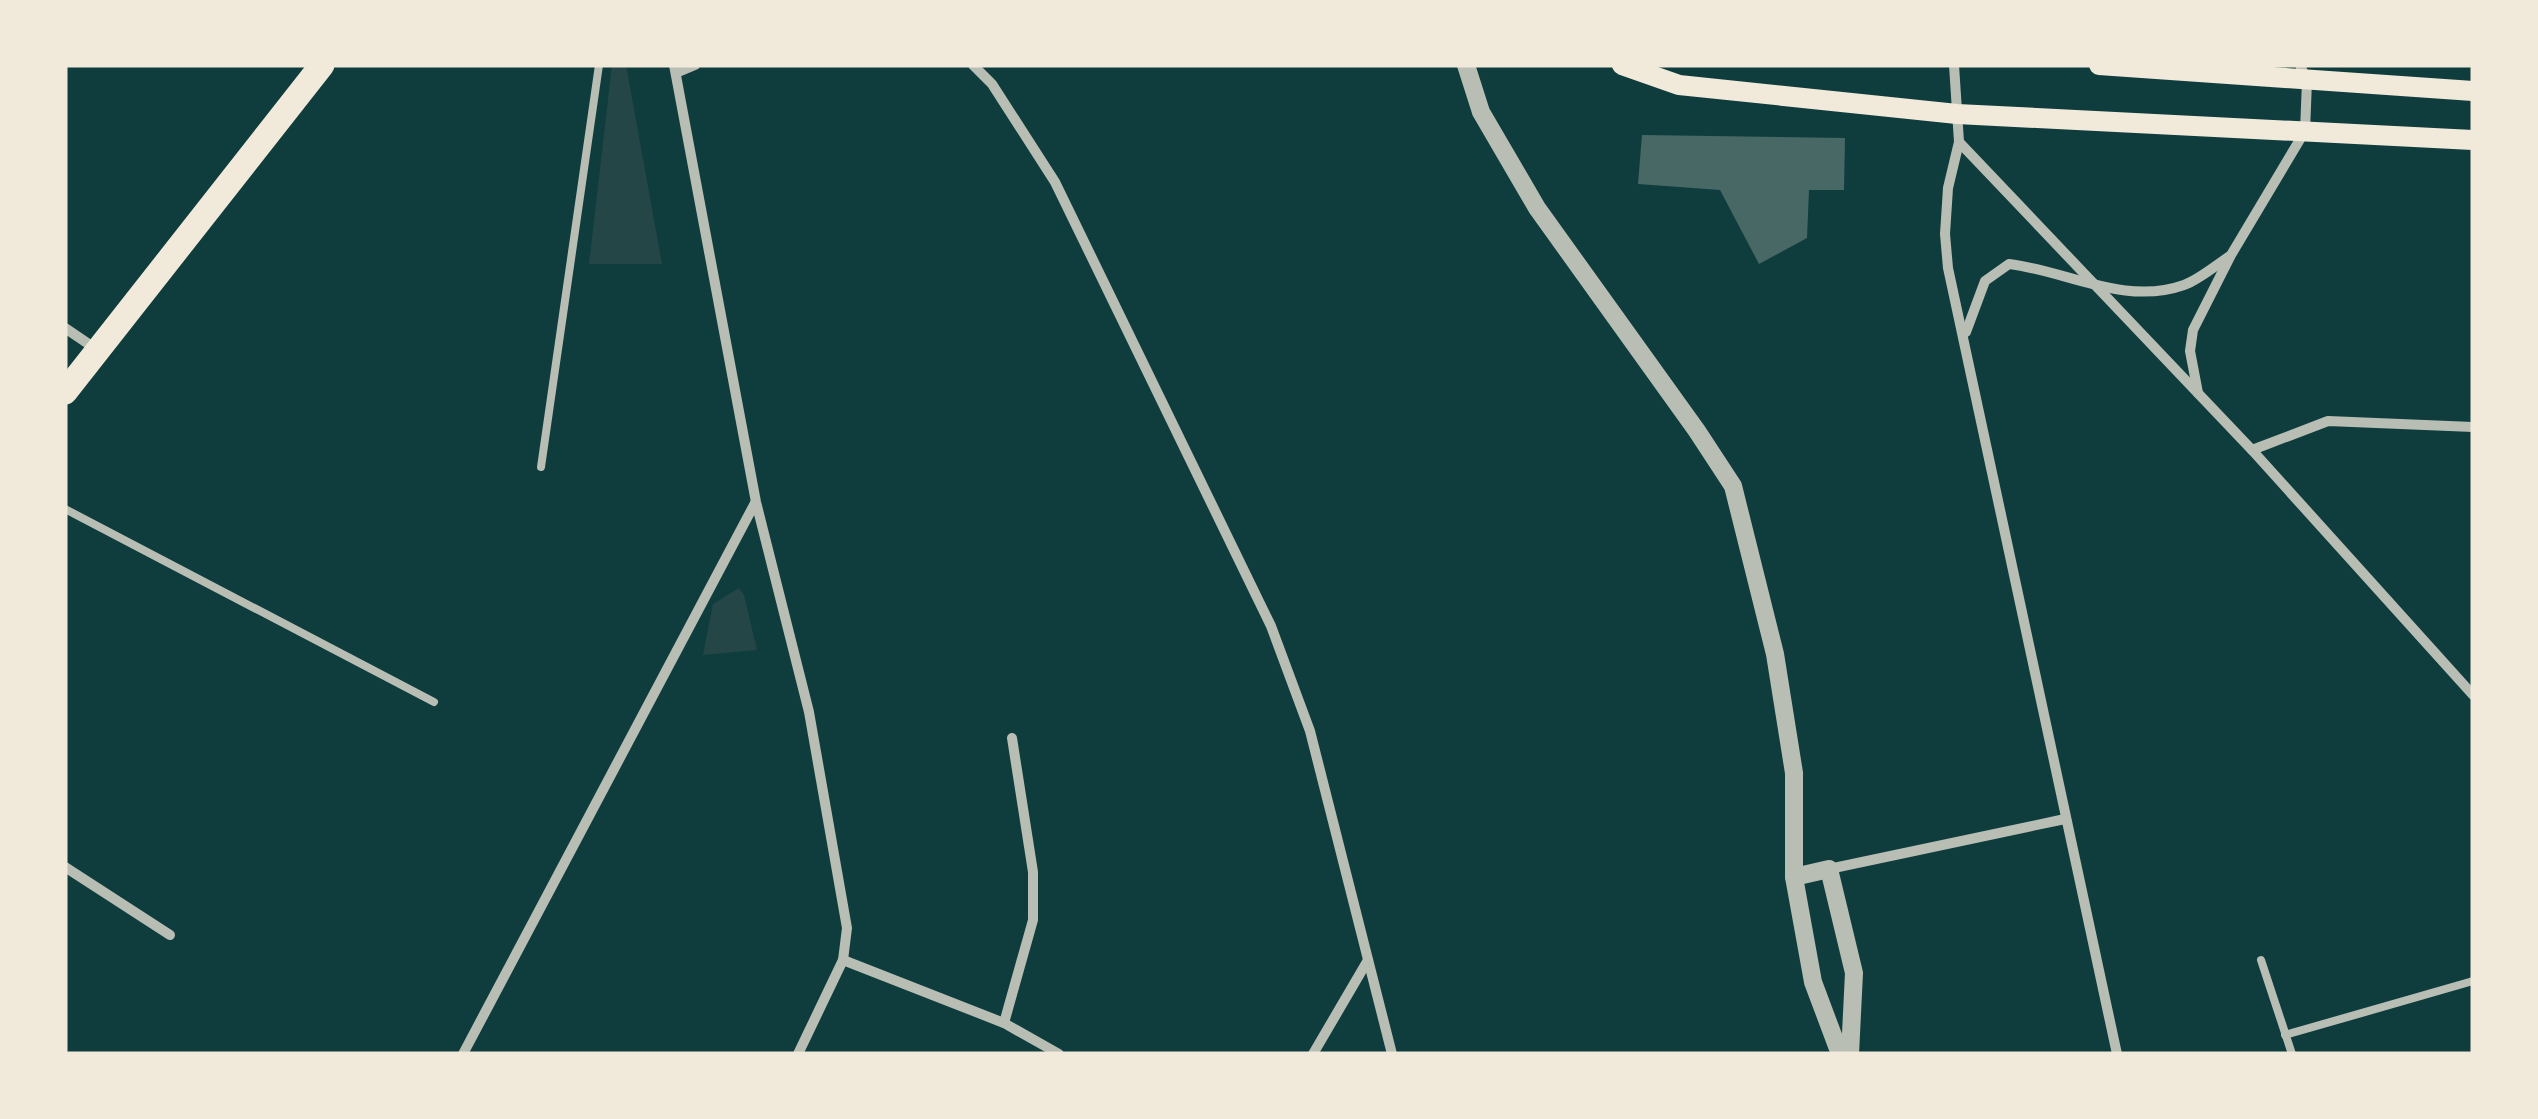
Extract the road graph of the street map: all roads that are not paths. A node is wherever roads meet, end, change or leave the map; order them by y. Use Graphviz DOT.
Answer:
graph roads {
  1 [pos="322,65"];
  2 [pos="599,65"];
  3 [pos="695,65"];
  4 [pos="973,65"];
  5 [pos="1466,65"];
  6 [pos="1622,65"];
  7 [pos="1954,65"];
  8 [pos="2099,65"];
  9 [pos="675,69"];
  10 [pos="2303,73"];
  11 [pos="2473,91"];
  12 [pos="1957,114"];
  13 [pos="2305,131"];
  14 [pos="2473,140"];
  15 [pos="1959,142"];
  16 [pos="2231,255"];
  17 [pos="2095,287"];
  18 [pos="65,328"];
  19 [pos="1965,336"];
  20 [pos="96,350"];
  21 [pos="65,392"];
  22 [pos="2198,394"];
  23 [pos="2473,427"];
  24 [pos="2252,450"];
  25 [pos="541,467"];
  26 [pos="756,502"];
  27 [pos="65,509"];
  28 [pos="2473,696"];
  29 [pos="434,702"];
  30 [pos="1012,738"];
  31 [pos="2065,820"];
  32 [pos="65,867"];
  33 [pos="1830,869"];
  34 [pos="1794,877"];
  35 [pos="170,936"];
  36 [pos="843,960"];
  37 [pos="1368,960"];
  38 [pos="2261,960"];
  39 [pos="2473,981"];
  40 [pos="1004,1022"];
  41 [pos="2285,1035"];
  42 [pos="463,1054"];
  43 [pos="798,1054"];
  44 [pos="1059,1054"];
  45 [pos="1313,1054"];
  46 [pos="1392,1054"];
  47 [pos="1840,1054"];
  48 [pos="1850,1054"];
  49 [pos="2117,1054"];
  50 [pos="2292,1054"];
  1 -- 20 [label="main road"];
  2 -- 25 [label="lane"];
  3 -- 9 [label="street"];
  4 -- 37 [label="street"];
  5 -- 34 [label="street"];
  6 -- 12 [label="main road"];
  7 -- 12 [label="street"];
  8 -- 10 [label="main road"];
  9 -- 26 [label="street"];
  10 -- 11 [label="main road"];
  10 -- 13 [label="street"];
  12 -- 13 [label="main road"];
  12 -- 15 [label="street"];
  13 -- 14 [label="main road"];
  13 -- 16 [label="street"];
  15 -- 17 [label="street"];
  15 -- 19 [label="street"];
  16 -- 17 [label="street"];
  16 -- 22 [label="street"];
  17 -- 19 [label="street"];
  17 -- 22 [label="street"];
  18 -- 20 [label="street"];
  19 -- 31 [label="street"];
  20 -- 21 [label="main road"];
  22 -- 24 [label="street"];
  23 -- 24 [label="street"];
  24 -- 28 [label="street"];
  26 -- 36 [label="street"];
  26 -- 42 [label="street"];
  27 -- 29 [label="lane"];
  30 -- 40 [label="street"];
  31 -- 33 [label="street"];
  31 -- 49 [label="street"];
  32 -- 35 [label="street"];
  33 -- 34 [label="street"];
  33 -- 48 [label="street"];
  34 -- 47 [label="street"];
  36 -- 40 [label="street"];
  36 -- 43 [label="street"];
  37 -- 45 [label="street"];
  37 -- 46 [label="street"];
  38 -- 41 [label="lane"];
  39 -- 41 [label="lane"];
  40 -- 44 [label="street"];
  41 -- 50 [label="lane"];
}
